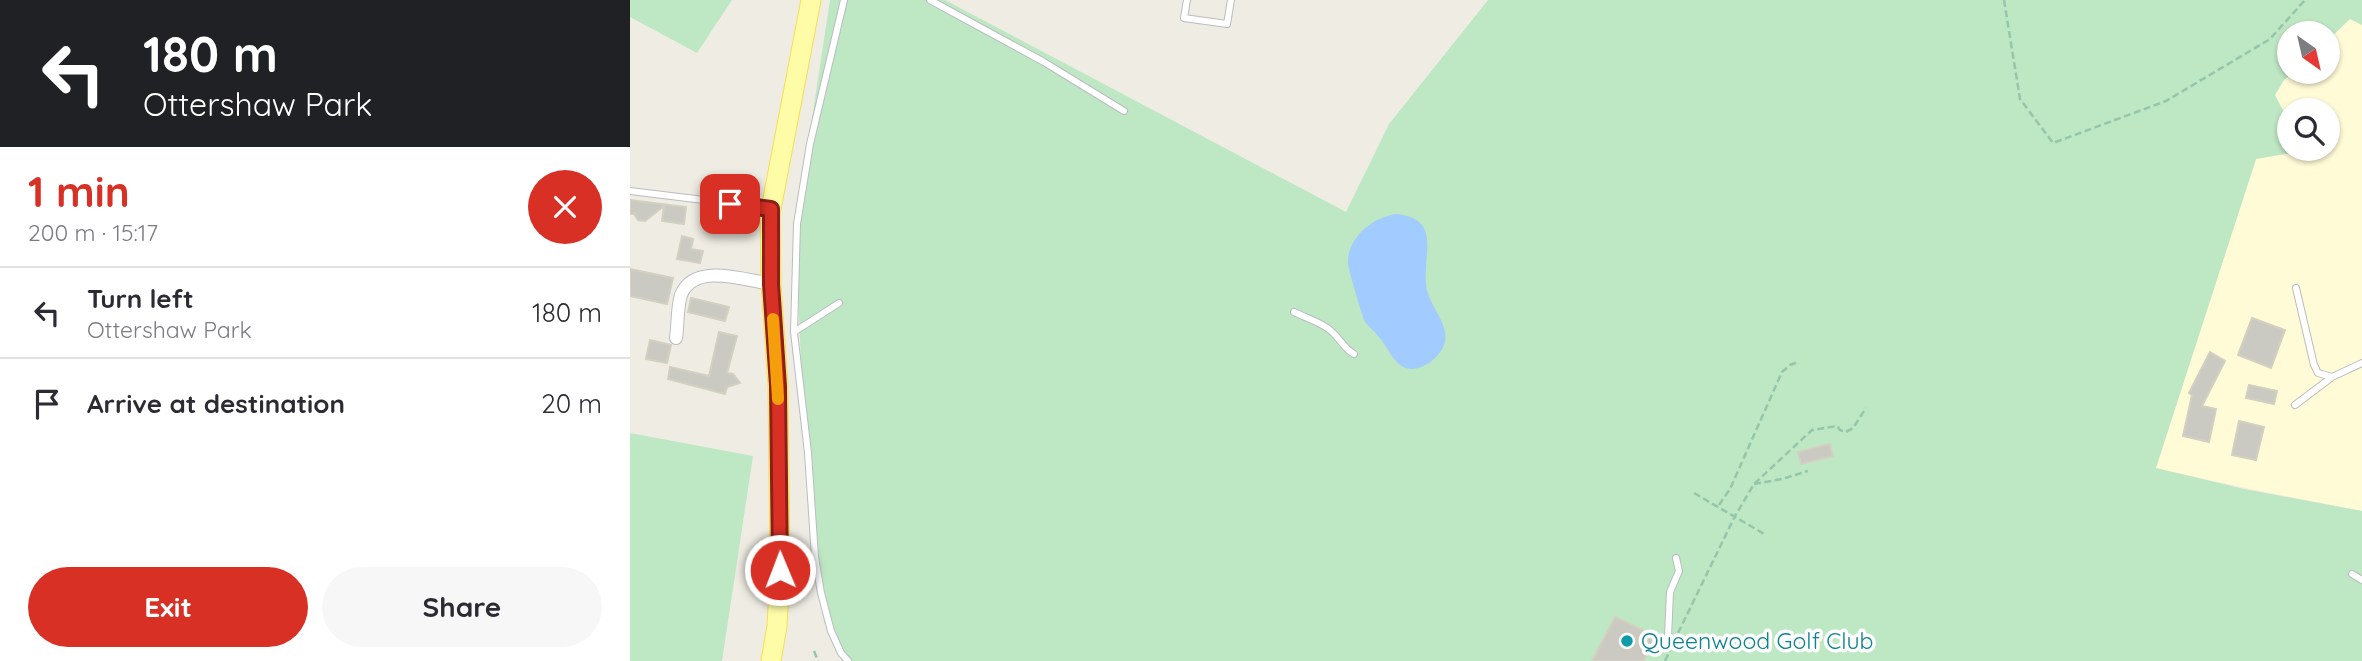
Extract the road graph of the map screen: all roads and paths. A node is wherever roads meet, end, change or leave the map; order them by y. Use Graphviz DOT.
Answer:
graph roads {
  1 [pos="811,0"];
  2 [pos="844,0"];
  3 [pos="930,0"];
  4 [pos="1186,0"];
  5 [pos="1231,0"];
  6 [pos="2004,0"];
  7 [pos="2305,0"];
  8 [pos="1124,111"];
  9 [pos="630,191"];
  10 [pos="771,209"];
  11 [pos="771,284"];
  12 [pos="2296,288"];
  13 [pos="839,303"];
  14 [pos="1294,312"];
  15 [pos="794,332"];
  16 [pos="676,338"];
  17 [pos="1354,354"];
  18 [pos="1798,362"];
  19 [pos="2362,363"];
  20 [pos="2332,377"];
  21 [pos="2295,405"];
  22 [pos="1866,408"];
  23 [pos="1808,471"];
  24 [pos="1754,484"];
  25 [pos="1694,493"];
  26 [pos="1719,505"];
  27 [pos="1735,516"];
  28 [pos="1766,535"];
  29 [pos="1676,558"];
  30 [pos="2352,574"];
  31 [pos="2362,580"];
  32 [pos="1674,641"];
  33 [pos="814,651"];
  34 [pos="772,661"];
  35 [pos="818,661"];
  36 [pos="848,661"];
  37 [pos="1665,661"];
  1 -- 10 [label="main road"];
  2 -- 15 [label="lane"];
  3 -- 8 [label="lane"];
  4 -- 5 [label="lane"];
  6 -- 7 [label="path"];
  9 -- 10 [label="lane"];
  10 -- 11 [label="main road"];
  11 -- 16 [label="street"];
  11 -- 34 [label="main road"];
  12 -- 20 [label="lane"];
  13 -- 15 [label="lane"];
  14 -- 17 [label="lane"];
  15 -- 36 [label="lane"];
  18 -- 26 [label="path"];
  19 -- 20 [label="lane"];
  20 -- 21 [label="lane"];
  22 -- 24 [label="path"];
  23 -- 24 [label="path"];
  24 -- 27 [label="path"];
  25 -- 26 [label="path"];
  26 -- 27 [label="path"];
  27 -- 28 [label="path"];
  27 -- 32 [label="path"];
  29 -- 32 [label="lane"];
  30 -- 31 [label="lane"];
  32 -- 37 [label="path"];
  33 -- 35 [label="path"];
}
